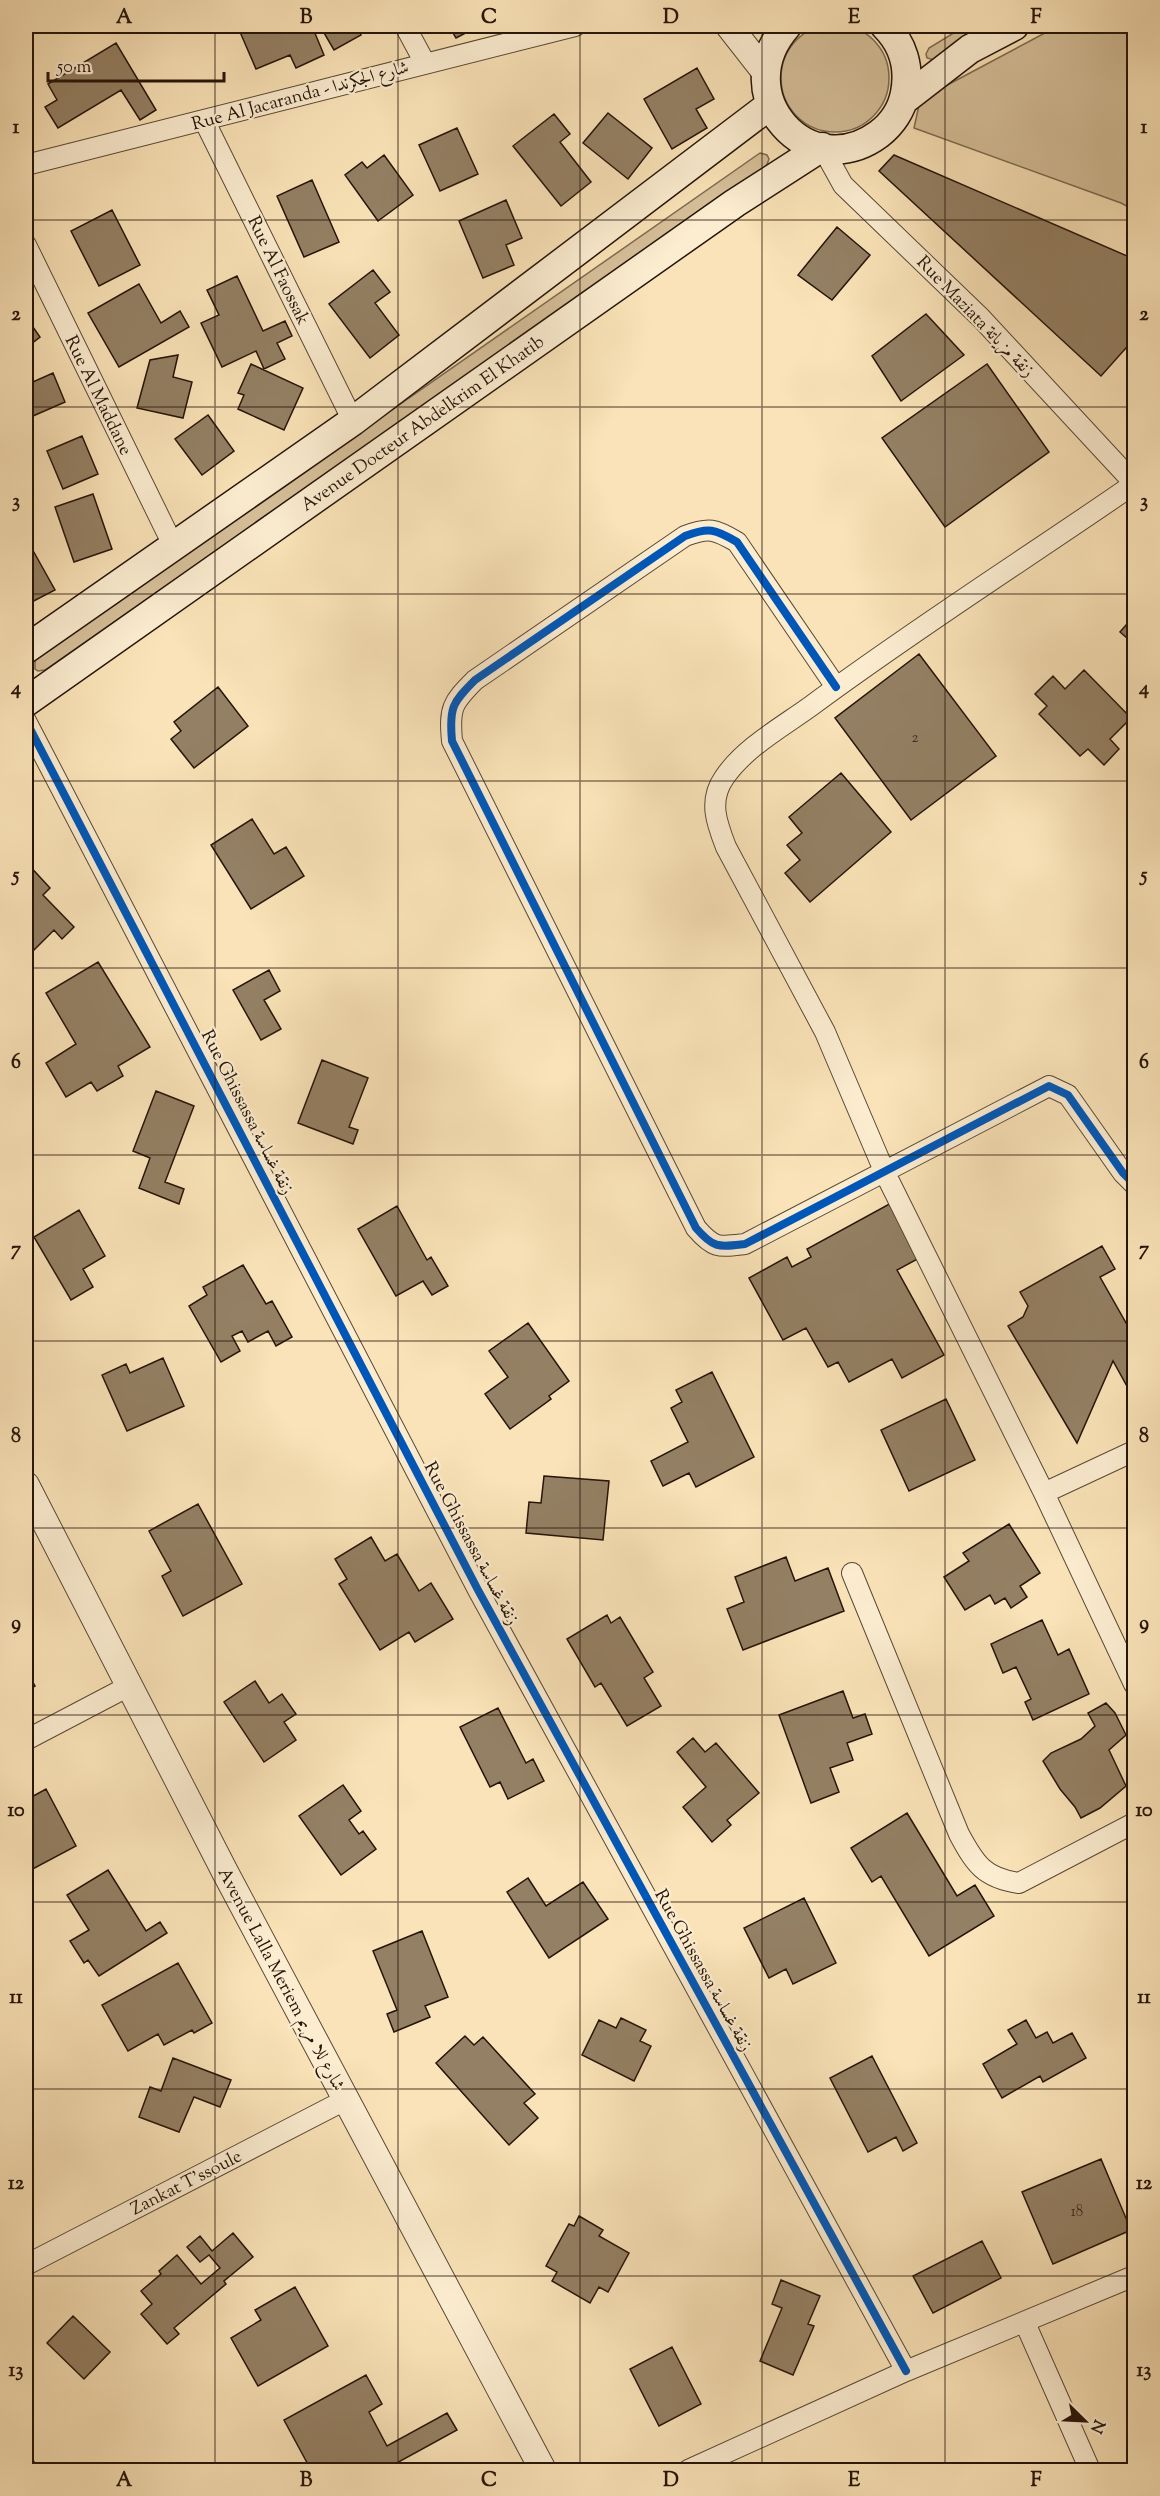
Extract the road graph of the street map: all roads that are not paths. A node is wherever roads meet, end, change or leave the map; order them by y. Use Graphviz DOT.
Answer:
graph roads {
  1 [pos="405,26"];
  2 [pos="575,26"];
  3 [pos="729,26"];
  4 [pos="787,26"];
  5 [pos="885,26"];
  6 [pos="1014,26"];
  7 [pos="425,63"];
  8 [pos="765,72"];
  9 [pos="904,100"];
  10 [pos="770,105"];
  11 [pos="204,120"];
  12 [pos="822,147"];
  13 [pos="26,165"];
  14 [pos="26,245"];
  15 [pos="353,421"];
  16 [pos="1134,484"];
  17 [pos="173,545"];
  18 [pos="26,649"];
  19 [pos="836,687"];
  20 [pos="26,702"];
  21 [pos="26,721"];
  22 [pos="885,1173"];
  23 [pos="1134,1184"];
  24 [pos="1134,1451"];
  25 [pos="26,1485"];
  26 [pos="1044,1493"];
  27 [pos="852,1573"];
  28 [pos="1134,1684"];
  29 [pos="129,1686"];
  30 [pos="26,1740"];
  31 [pos="1134,1823"];
  32 [pos="347,2099"];
  33 [pos="26,2265"];
  34 [pos="1134,2276"];
  35 [pos="1025,2323"];
  36 [pos="906,2371"];
  37 [pos="543,2470"];
  38 [pos="688,2470"];
  39 [pos="1090,2470"];
  1 -- 7 [label="street"];
  2 -- 7 [label="street, Rue Al Jacaranda - شارع الجكرندا"];
  3 -- 8 [label="street"];
  4 -- 8 [label="main road"];
  5 -- 9 [label="main road"];
  6 -- 9 [label="main road"];
  7 -- 11 [label="street, Rue Al Jacaranda - شارع الجكرندا"];
  8 -- 10 [label="main road"];
  9 -- 12 [label="main road"];
  10 -- 12 [label="main road"];
  10 -- 15 [label="main road"];
  11 -- 13 [label="street, Rue Al Jacaranda - شارع الجكرندا"];
  11 -- 15 [label="street, Rue Al Faossak"];
  12 -- 16 [label="street, Rue Maziata زنقة مزياتة"];
  12 -- 20 [label="main road, Avenue Docteur Abdelkrim El Khatib"];
  14 -- 17 [label="street, Rue Al Maddane"];
  15 -- 17 [label="main road"];
  16 -- 19 [label="street"];
  17 -- 18 [label="main road"];
  19 -- 22 [label="street"];
  19 -- 22 [label="street"];
  21 -- 36 [label="street, Rue Ghissassa زنقة غساسة"];
  22 -- 23 [label="street"];
  22 -- 26 [label="street"];
  24 -- 26 [label="street"];
  25 -- 29 [label="street, Avenue Lalla Meriem شارع للا مريم"];
  26 -- 28 [label="street"];
  27 -- 31 [label="street"];
  29 -- 30 [label="street"];
  29 -- 32 [label="street, Avenue Lalla Meriem شارع للا مريم"];
  32 -- 33 [label="street, Zankat T'ssoule"];
  32 -- 37 [label="street, Avenue Lalla Meriem شارع للا مريم"];
  34 -- 35 [label="street"];
  35 -- 36 [label="street"];
  35 -- 39 [label="street"];
  36 -- 38 [label="street"];
}
